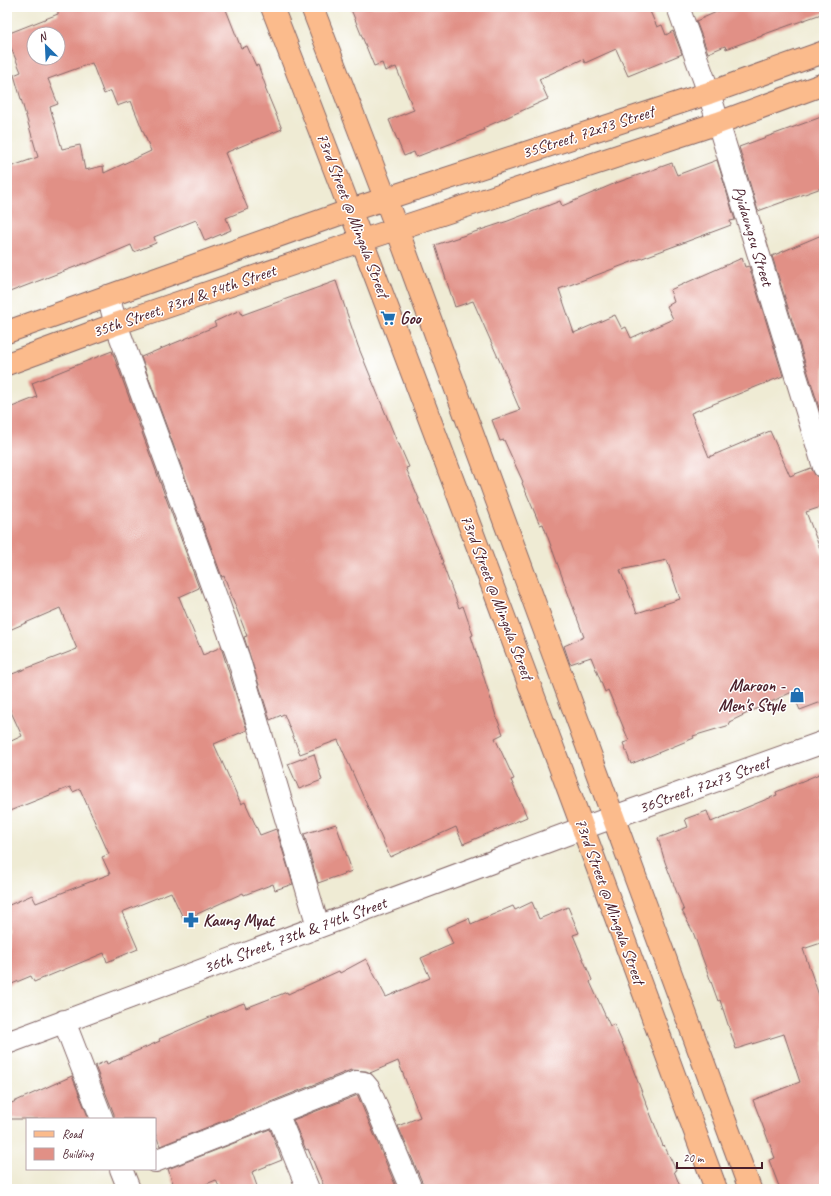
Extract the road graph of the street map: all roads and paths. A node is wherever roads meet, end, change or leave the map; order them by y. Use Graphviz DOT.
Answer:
graph roads {
  1 [pos="272,7"];
  2 [pos="312,7"];
  3 [pos="678,7"];
  4 [pos="824,52"];
  5 [pos="824,84"];
  6 [pos="709,92"];
  7 [pos="718,123"];
  8 [pos="385,199"];
  9 [pos="351,210"];
  10 [pos="397,229"];
  11 [pos="362,240"];
  12 [pos="108,296"];
  13 [pos="116,324"];
  14 [pos="7,332"];
  15 [pos="7,364"];
  16 [pos="824,467"];
  17 [pos="824,742"];
  18 [pos="614,818"];
  19 [pos="583,828"];
  20 [pos="318,926"];
  21 [pos="64,1021"];
  22 [pos="7,1043"];
  23 [pos="277,1113"];
  24 [pos="102,1118"];
  25 [pos="156,1161"];
  26 [pos="308,1189"];
  27 [pos="411,1189"];
  28 [pos="716,1189"];
  29 [pos="750,1189"];
  1 -- 9 [label="main road, 73rd Street @ Mingala Street"];
  2 -- 8 [label="main road, 73rd Street @ Mingala Street"];
  3 -- 6 [label="street, Pyidaungsu Street"];
  4 -- 6 [label="main road, 35Street, 72x73 Street"];
  5 -- 7 [label="main road, 35Street, 72x73 Street"];
  6 -- 7 [label="street, Pyidaungsu Street"];
  6 -- 8 [label="main road, 35Street, 72x73 Street"];
  7 -- 10 [label="main road, 35Street, 72x73 Street"];
  7 -- 16 [label="street, Pyidaungsu Street"];
  8 -- 9 [label="main road, 35Street, 72x73 Street"];
  8 -- 10 [label="main road, 73rd Street @ Mingala Street"];
  9 -- 11 [label="main road, 73rd Street @ Mingala Street"];
  9 -- 12 [label="main road, 35th Street, 73rd & 74th Street"];
  10 -- 11 [label="main road, 35Street, 72x73 Street"];
  10 -- 18 [label="main road, 73rd Street @ Mingala Street"];
  11 -- 13 [label="main road, 35th Street, 73rd & 74th Street"];
  11 -- 19 [label="main road, 73rd Street @ Mingala Street"];
  12 -- 13 [label="street"];
  12 -- 14 [label="main road, 35th Street, 73rd & 74th Street"];
  13 -- 15 [label="main road, 35th Street, 73rd & 74th Street"];
  13 -- 20 [label="street"];
  17 -- 18 [label="street, 36Street, 72x73 Street"];
  18 -- 19 [label="street, 36Street, 72x73 Street"];
  18 -- 29 [label="main road, 73rd Street @ Mingala Street"];
  19 -- 20 [label="street, 36th Street, 73th & 74th Street"];
  19 -- 28 [label="main road, 73rd Street @ Mingala Street"];
  20 -- 21 [label="street, 36th Street, 73th & 74th Street"];
  21 -- 22 [label="street, 36th Street, 73th & 74th Street"];
  21 -- 24 [label="street"];
  23 -- 25 [label="street"];
  23 -- 26 [label="street"];
  23 -- 27 [label="street"];
}
